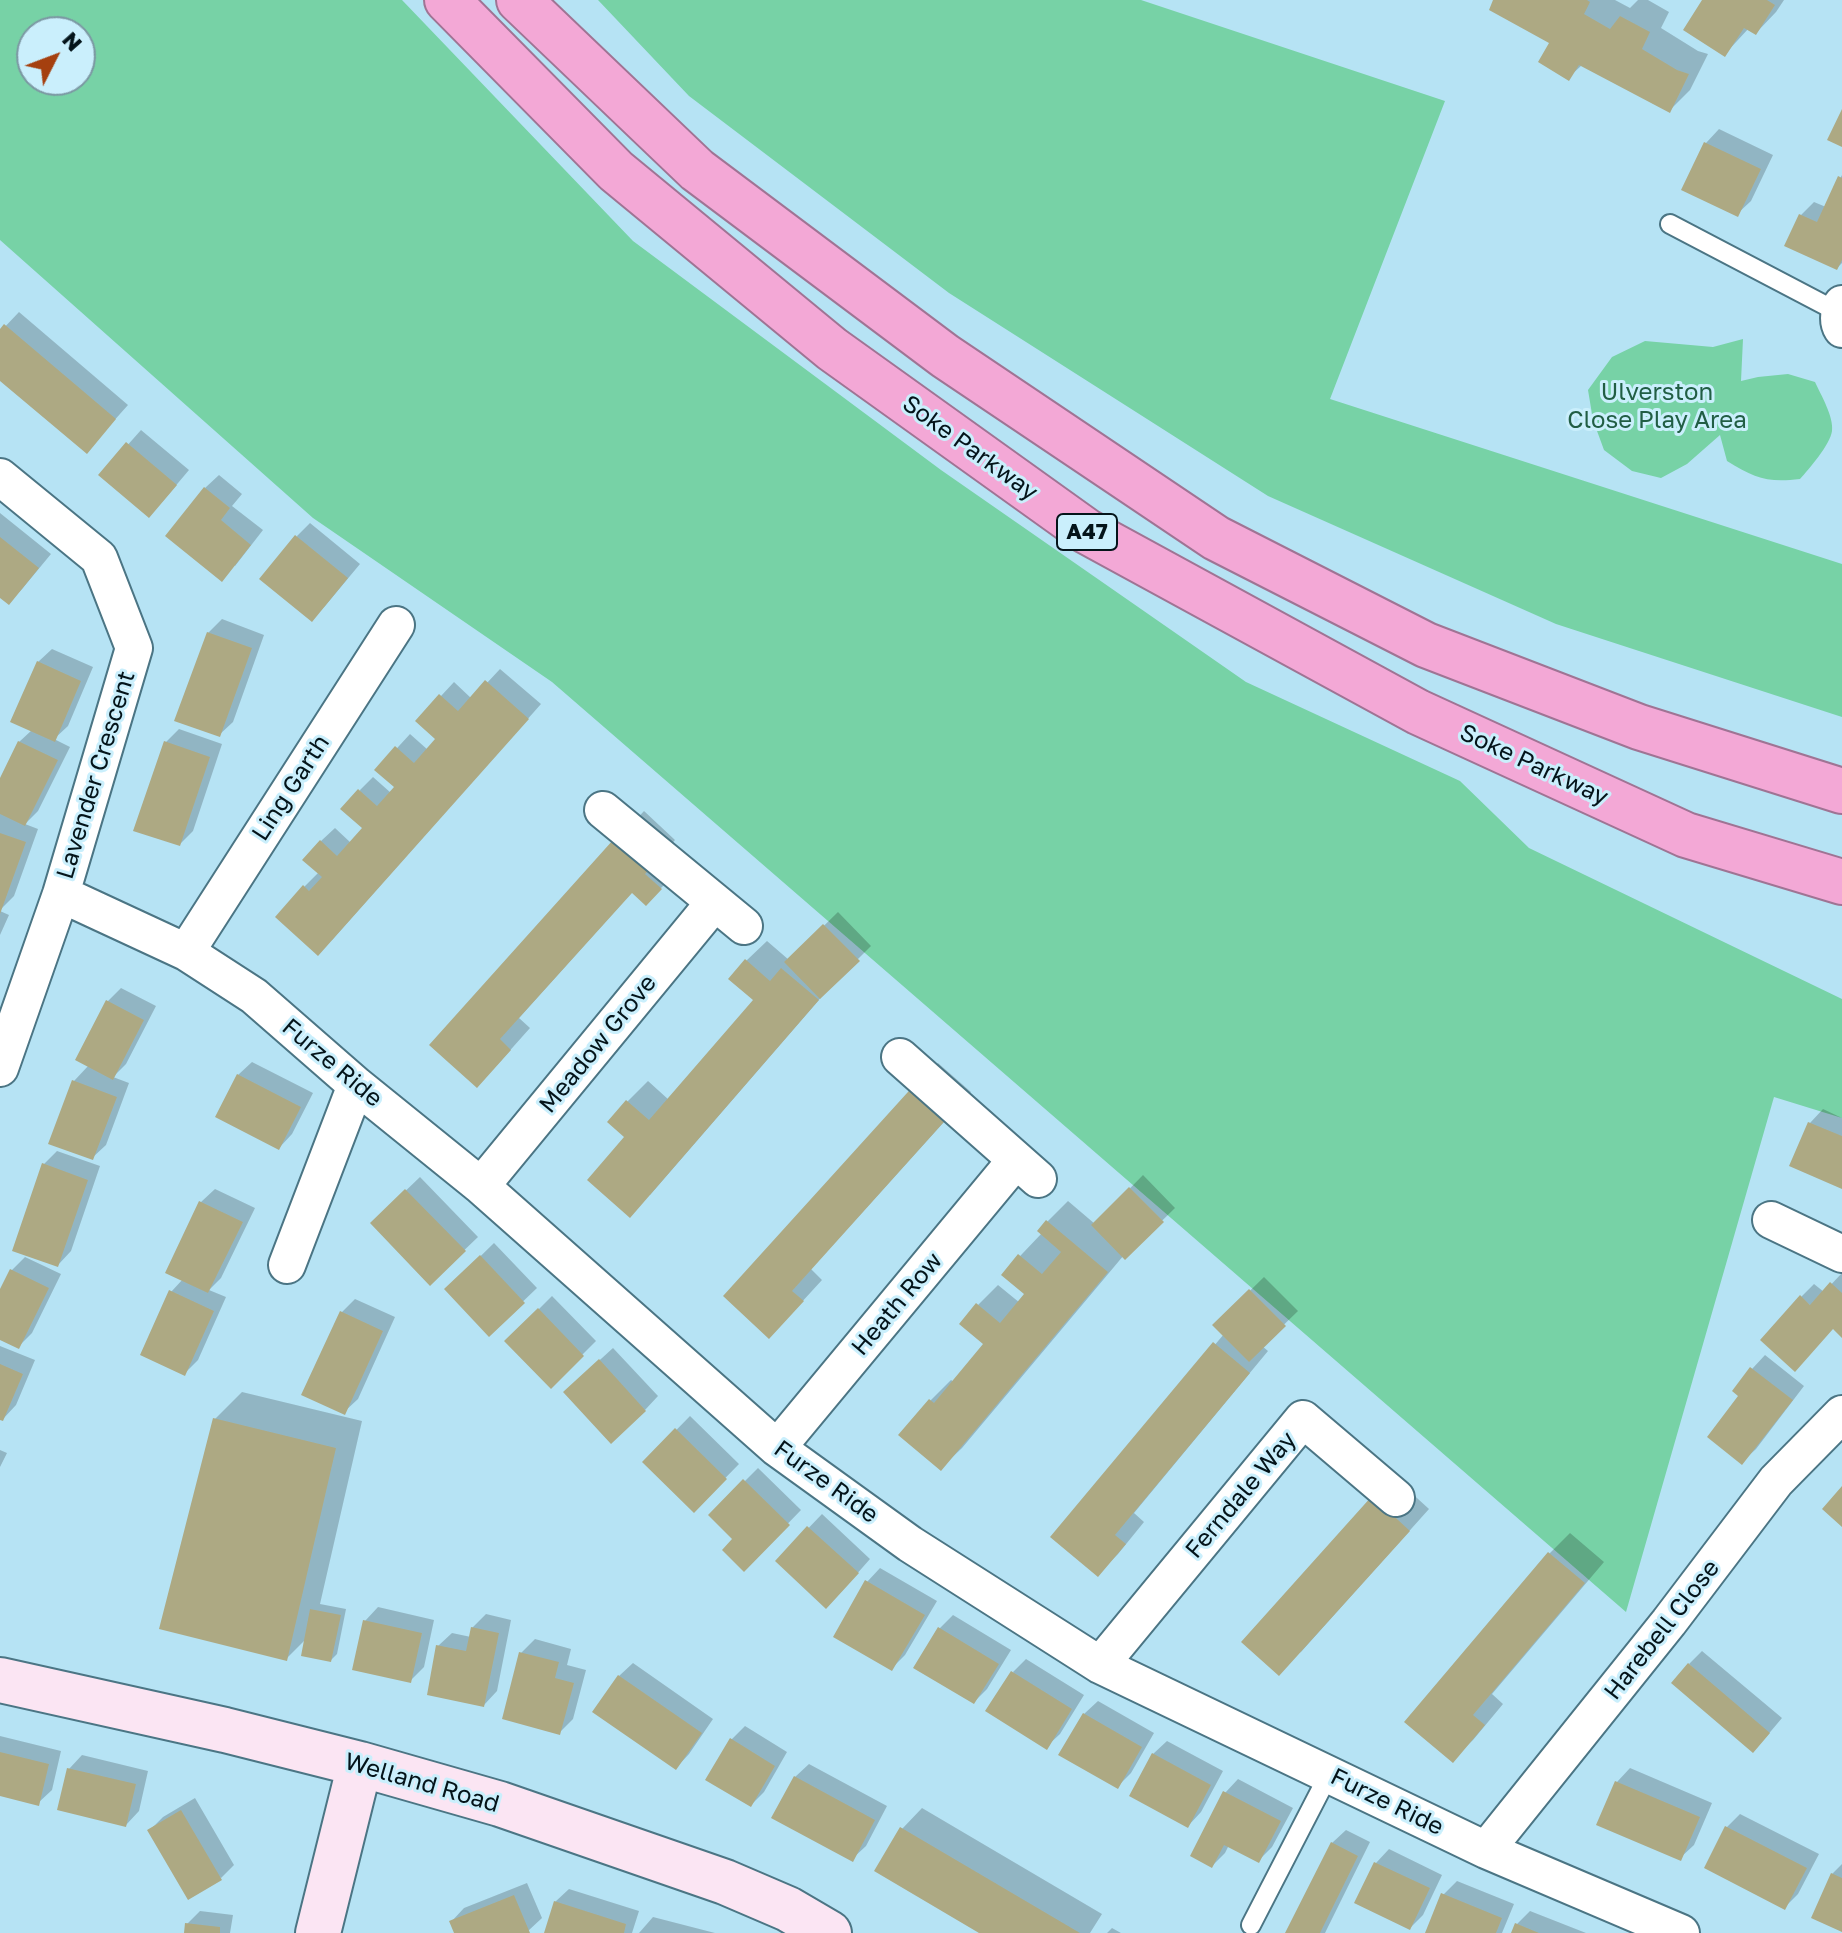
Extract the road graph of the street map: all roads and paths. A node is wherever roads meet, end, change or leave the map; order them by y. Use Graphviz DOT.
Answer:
graph roads {
  1 [pos="447,0"];
  2 [pos="519,0"];
  3 [pos="1670,224"];
  4 [pos="1841,315"];
  5 [pos="0,477"];
  6 [pos="396,625"];
  7 [pos="1842,791"];
  8 [pos="603,810"];
  9 [pos="1842,882"];
  10 [pos="61,894"];
  11 [pos="714,903"];
  12 [pos="744,926"];
  13 [pos="186,952"];
  14 [pos="900,1057"];
  15 [pos="0,1068"];
  16 [pos="356,1085"];
  17 [pos="481,1186"];
  18 [pos="1771,1220"];
  19 [pos="1842,1254"];
  20 [pos="287,1265"];
  21 [pos="1842,1414"];
  22 [pos="777,1448"];
  23 [pos="1396,1498"];
  24 [pos="1100,1665"];
  25 [pos="0,1680"];
  26 [pos="360,1764"];
  27 [pos="1329,1774"];
  28 [pos="1486,1850"];
  29 [pos="1251,1925"];
  30 [pos="318,1933"];
  31 [pos="829,1933"];
  32 [pos="1681,1933"];
  1 -- 9 [label="highway, Soke Parkway / A47"];
  2 -- 7 [label="highway, A47"];
  3 -- 4 [label="lane"];
  5 -- 10 [label="street, Lavender Crescent"];
  6 -- 13 [label="street, Ling Garth"];
  8 -- 11 [label="street"];
  10 -- 13 [label="street, Furze Ride"];
  10 -- 15 [label="street, Lavender Crescent"];
  11 -- 12 [label="street"];
  11 -- 17 [label="street, Meadow Grove"];
  13 -- 16 [label="street, Furze Ride"];
  14 -- 22 [label="street, Heath Row"];
  16 -- 17 [label="street, Furze Ride"];
  16 -- 20 [label="street"];
  17 -- 22 [label="street, Furze Ride"];
  18 -- 19 [label="street"];
  21 -- 28 [label="street, Harebell Close"];
  22 -- 24 [label="street, Furze Ride"];
  23 -- 24 [label="street, Ferndale Way"];
  24 -- 27 [label="street, Furze Ride"];
  25 -- 26 [label="street, Welland Road"];
  26 -- 30 [label="street"];
  26 -- 31 [label="street, Welland Road"];
  27 -- 28 [label="street, Furze Ride"];
  27 -- 29 [label="lane"];
  28 -- 32 [label="street, Furze Ride"];
}
